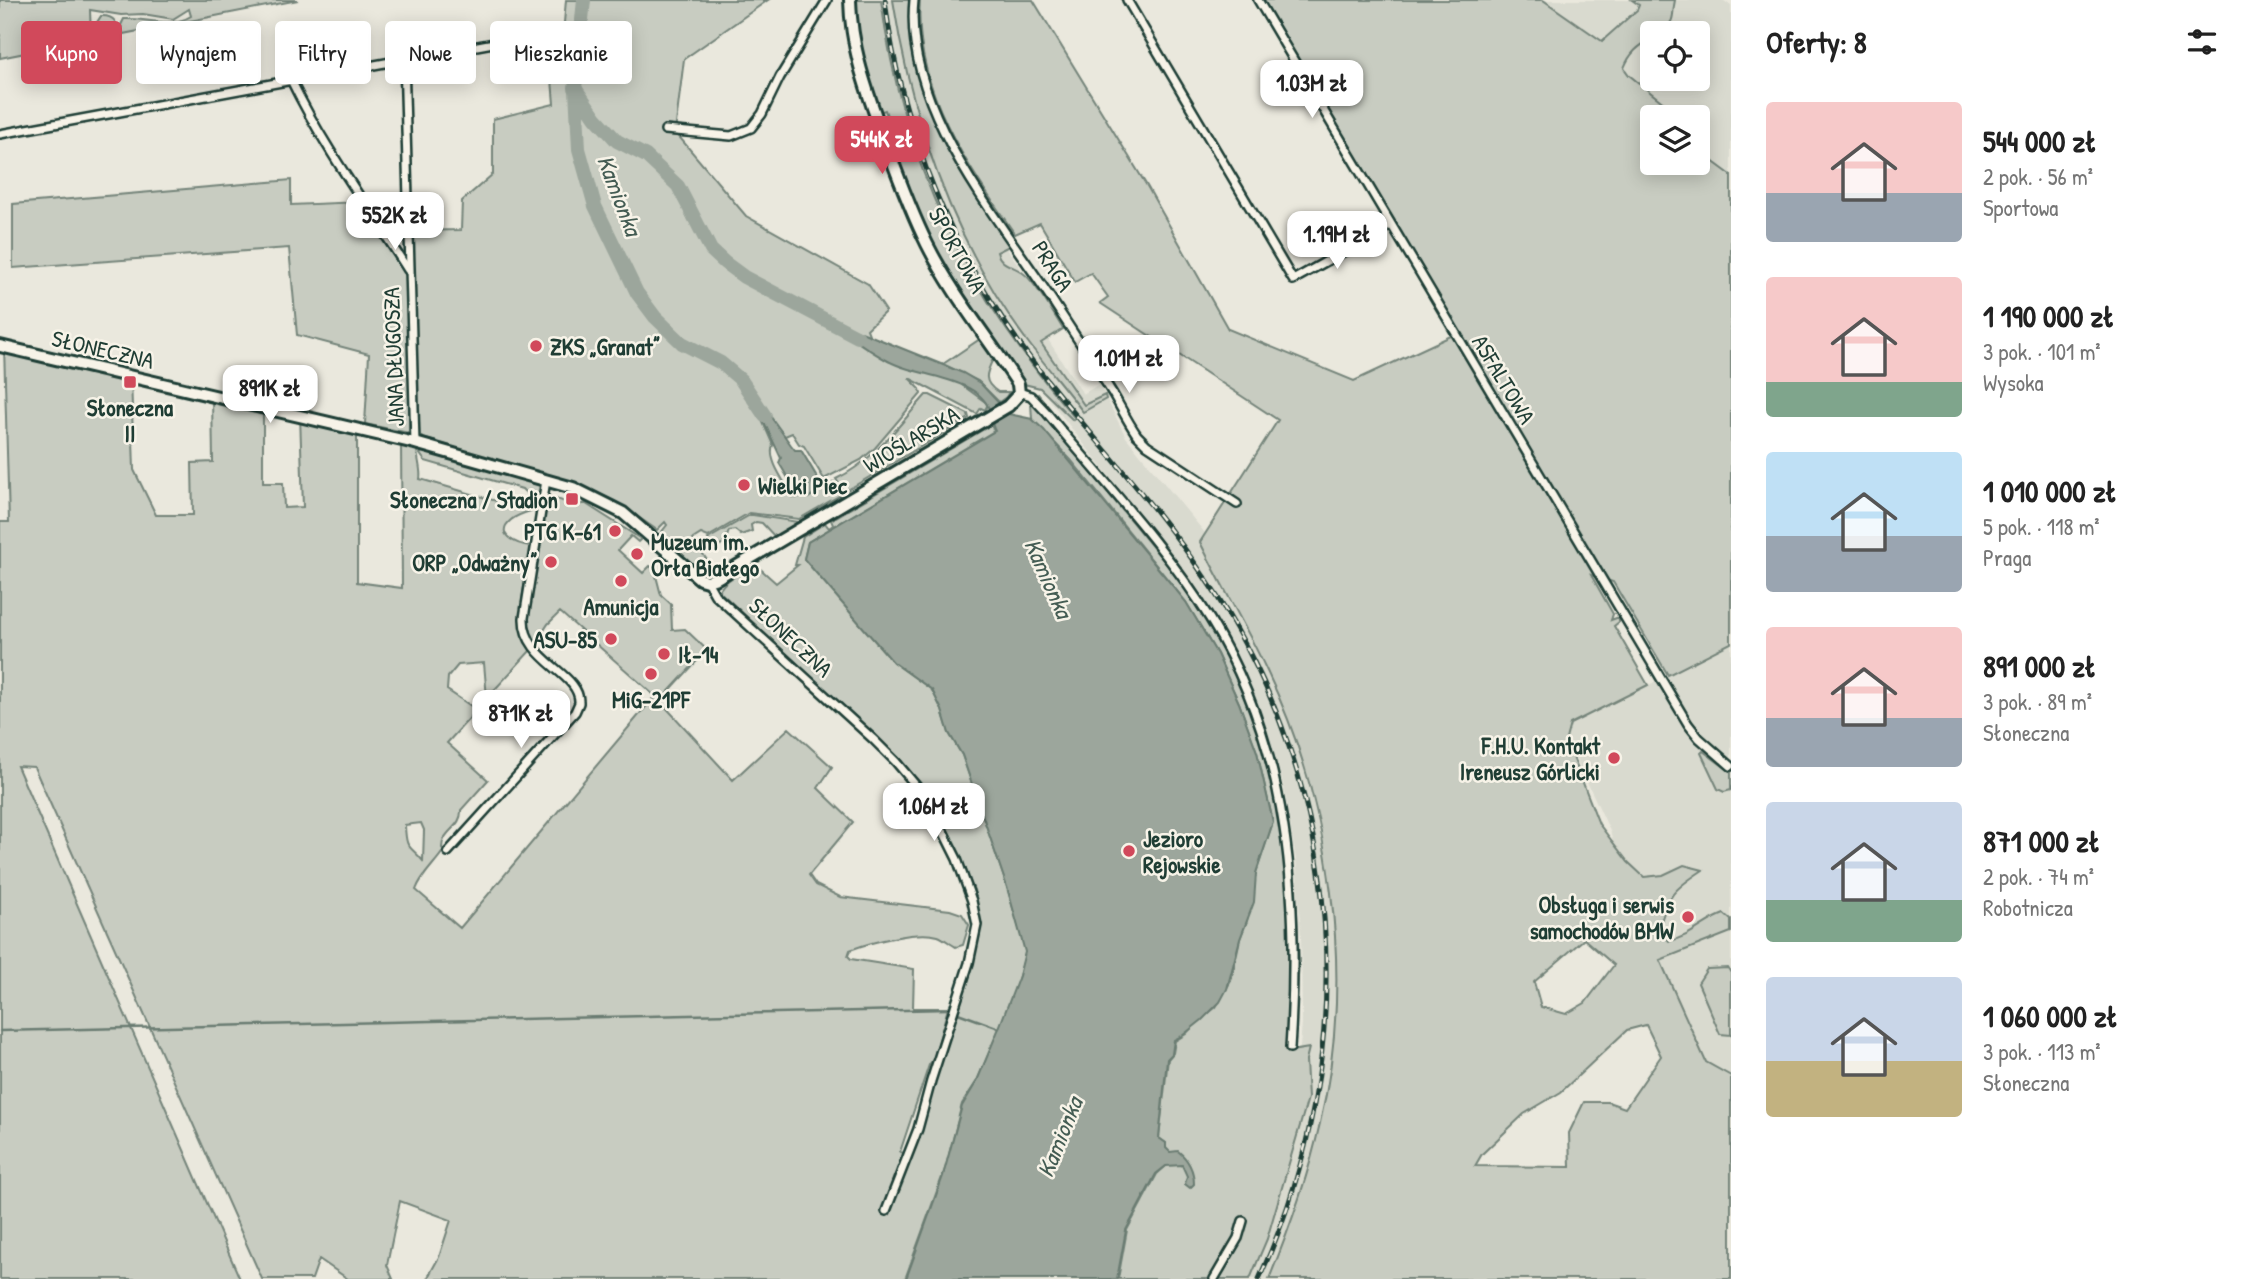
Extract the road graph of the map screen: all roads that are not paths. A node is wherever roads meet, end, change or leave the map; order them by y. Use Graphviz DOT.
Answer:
graph roads {
  1 [pos="827,0"];
  2 [pos="850,0"];
  3 [pos="914,0"];
  4 [pos="1126,0"];
  5 [pos="1258,0"];
  6 [pos="275,83"];
  7 [pos="293,84"];
  8 [pos="405,84"];
  9 [pos="665,130"];
  10 [pos="0,134"];
  11 [pos="1391,225"];
  12 [pos="409,272"];
  13 [pos="0,346"];
  14 [pos="1019,391"];
  15 [pos="415,443"];
  16 [pos="545,480"];
  17 [pos="1237,504"];
  18 [pos="707,581"];
  19 [pos="1731,766"];
  20 [pos="448,852"];
  21 [pos="1290,1048"];
  22 [pos="886,1211"];
  23 [pos="1244,1220"];
  24 [pos="1214,1279"];
  1 -- 9 [label="street"];
  2 -- 14 [label="street, SPORTOWA"];
  3 -- 17 [label="street, PRAGA"];
  4 -- 11 [label="street"];
  5 -- 11 [label="street, ASFALTOWA"];
  6 -- 10 [label="street"];
  7 -- 12 [label="street"];
  8 -- 12 [label="street, JANA DŁUGOSZA"];
  11 -- 19 [label="street, ASFALTOWA"];
  12 -- 15 [label="street, JANA DŁUGOSZA"];
  13 -- 15 [label="street, SŁONECZNA"];
  14 -- 18 [label="street, WIOŚLARSKA"];
  14 -- 21 [label="street"];
  15 -- 16 [label="street, SŁONECZNA"];
  16 -- 18 [label="street, SŁONECZNA"];
  16 -- 20 [label="street"];
  18 -- 22 [label="street, SŁONECZNA"];
  23 -- 24 [label="street"];
}
